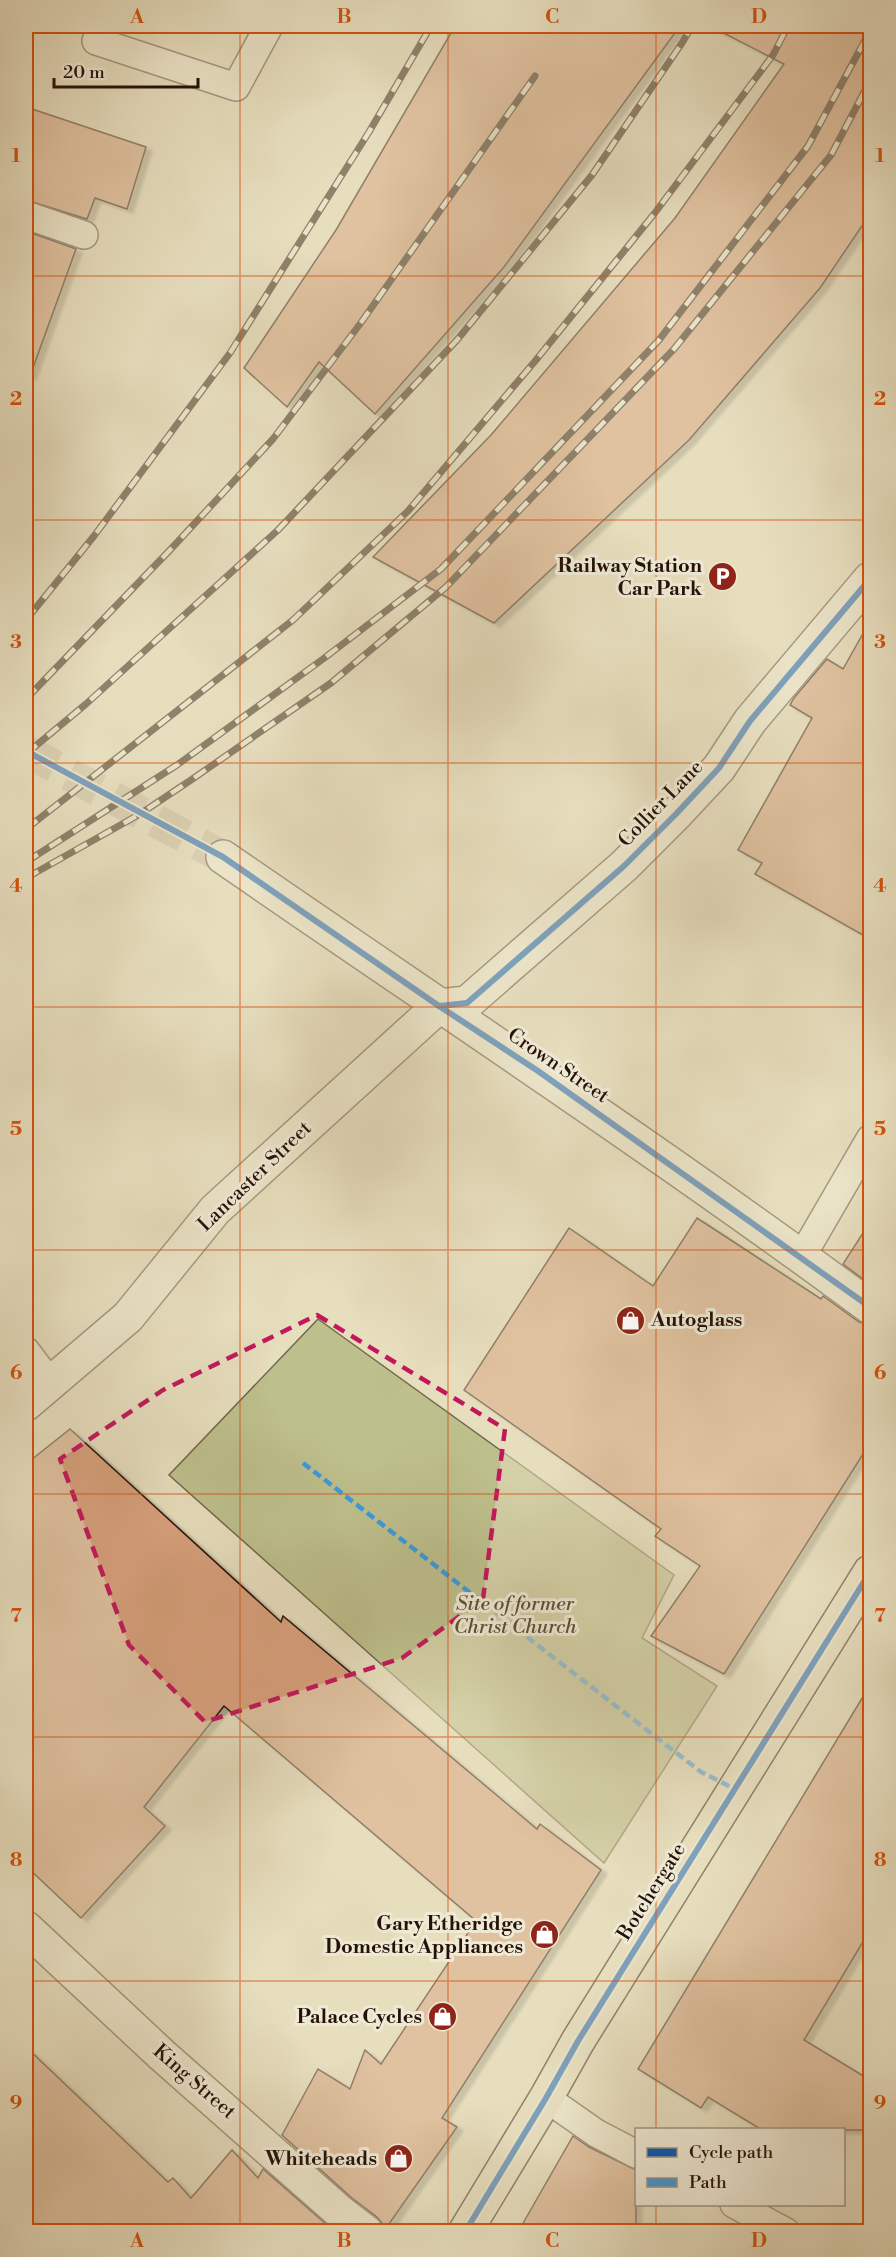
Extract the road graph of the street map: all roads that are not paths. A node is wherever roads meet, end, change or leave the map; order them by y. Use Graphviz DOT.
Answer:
graph roads {
  1 [pos="268,26"];
  2 [pos="96,41"];
  3 [pos="26,215"];
  4 [pos="84,235"];
  5 [pos="870,579"];
  6 [pos="224,857"];
  7 [pos="438,1006"];
  8 [pos="870,1139"];
  9 [pos="801,1257"];
  10 [pos="870,1307"];
  11 [pos="26,1351"];
  12 [pos="50,1383"];
  13 [pos="26,1404"];
  14 [pos="870,1572"];
  15 [pos="26,1928"];
  16 [pos="546,2098"];
  17 [pos="635,2153"];
  18 [pos="736,2206"];
  19 [pos="366,2232"];
  20 [pos="465,2232"];
  21 [pos="786,2232"];
  1 -- 2 [label="lane"];
  3 -- 4 [label="lane"];
  5 -- 7 [label="street, Collier Lane"];
  6 -- 7 [label="street, Crown Street"];
  7 -- 9 [label="street, Crown Street"];
  7 -- 12 [label="street, Lancaster Street"];
  8 -- 9 [label="lane"];
  9 -- 10 [label="street, Crown Street"];
  11 -- 12 [label="lane"];
  12 -- 13 [label="street, Lancaster Street"];
  14 -- 16 [label="main road, Botchergate"];
  15 -- 19 [label="street, King Street"];
  16 -- 17 [label="lane"];
  16 -- 20 [label="main road, Botchergate"];
  18 -- 21 [label="lane"];
}
